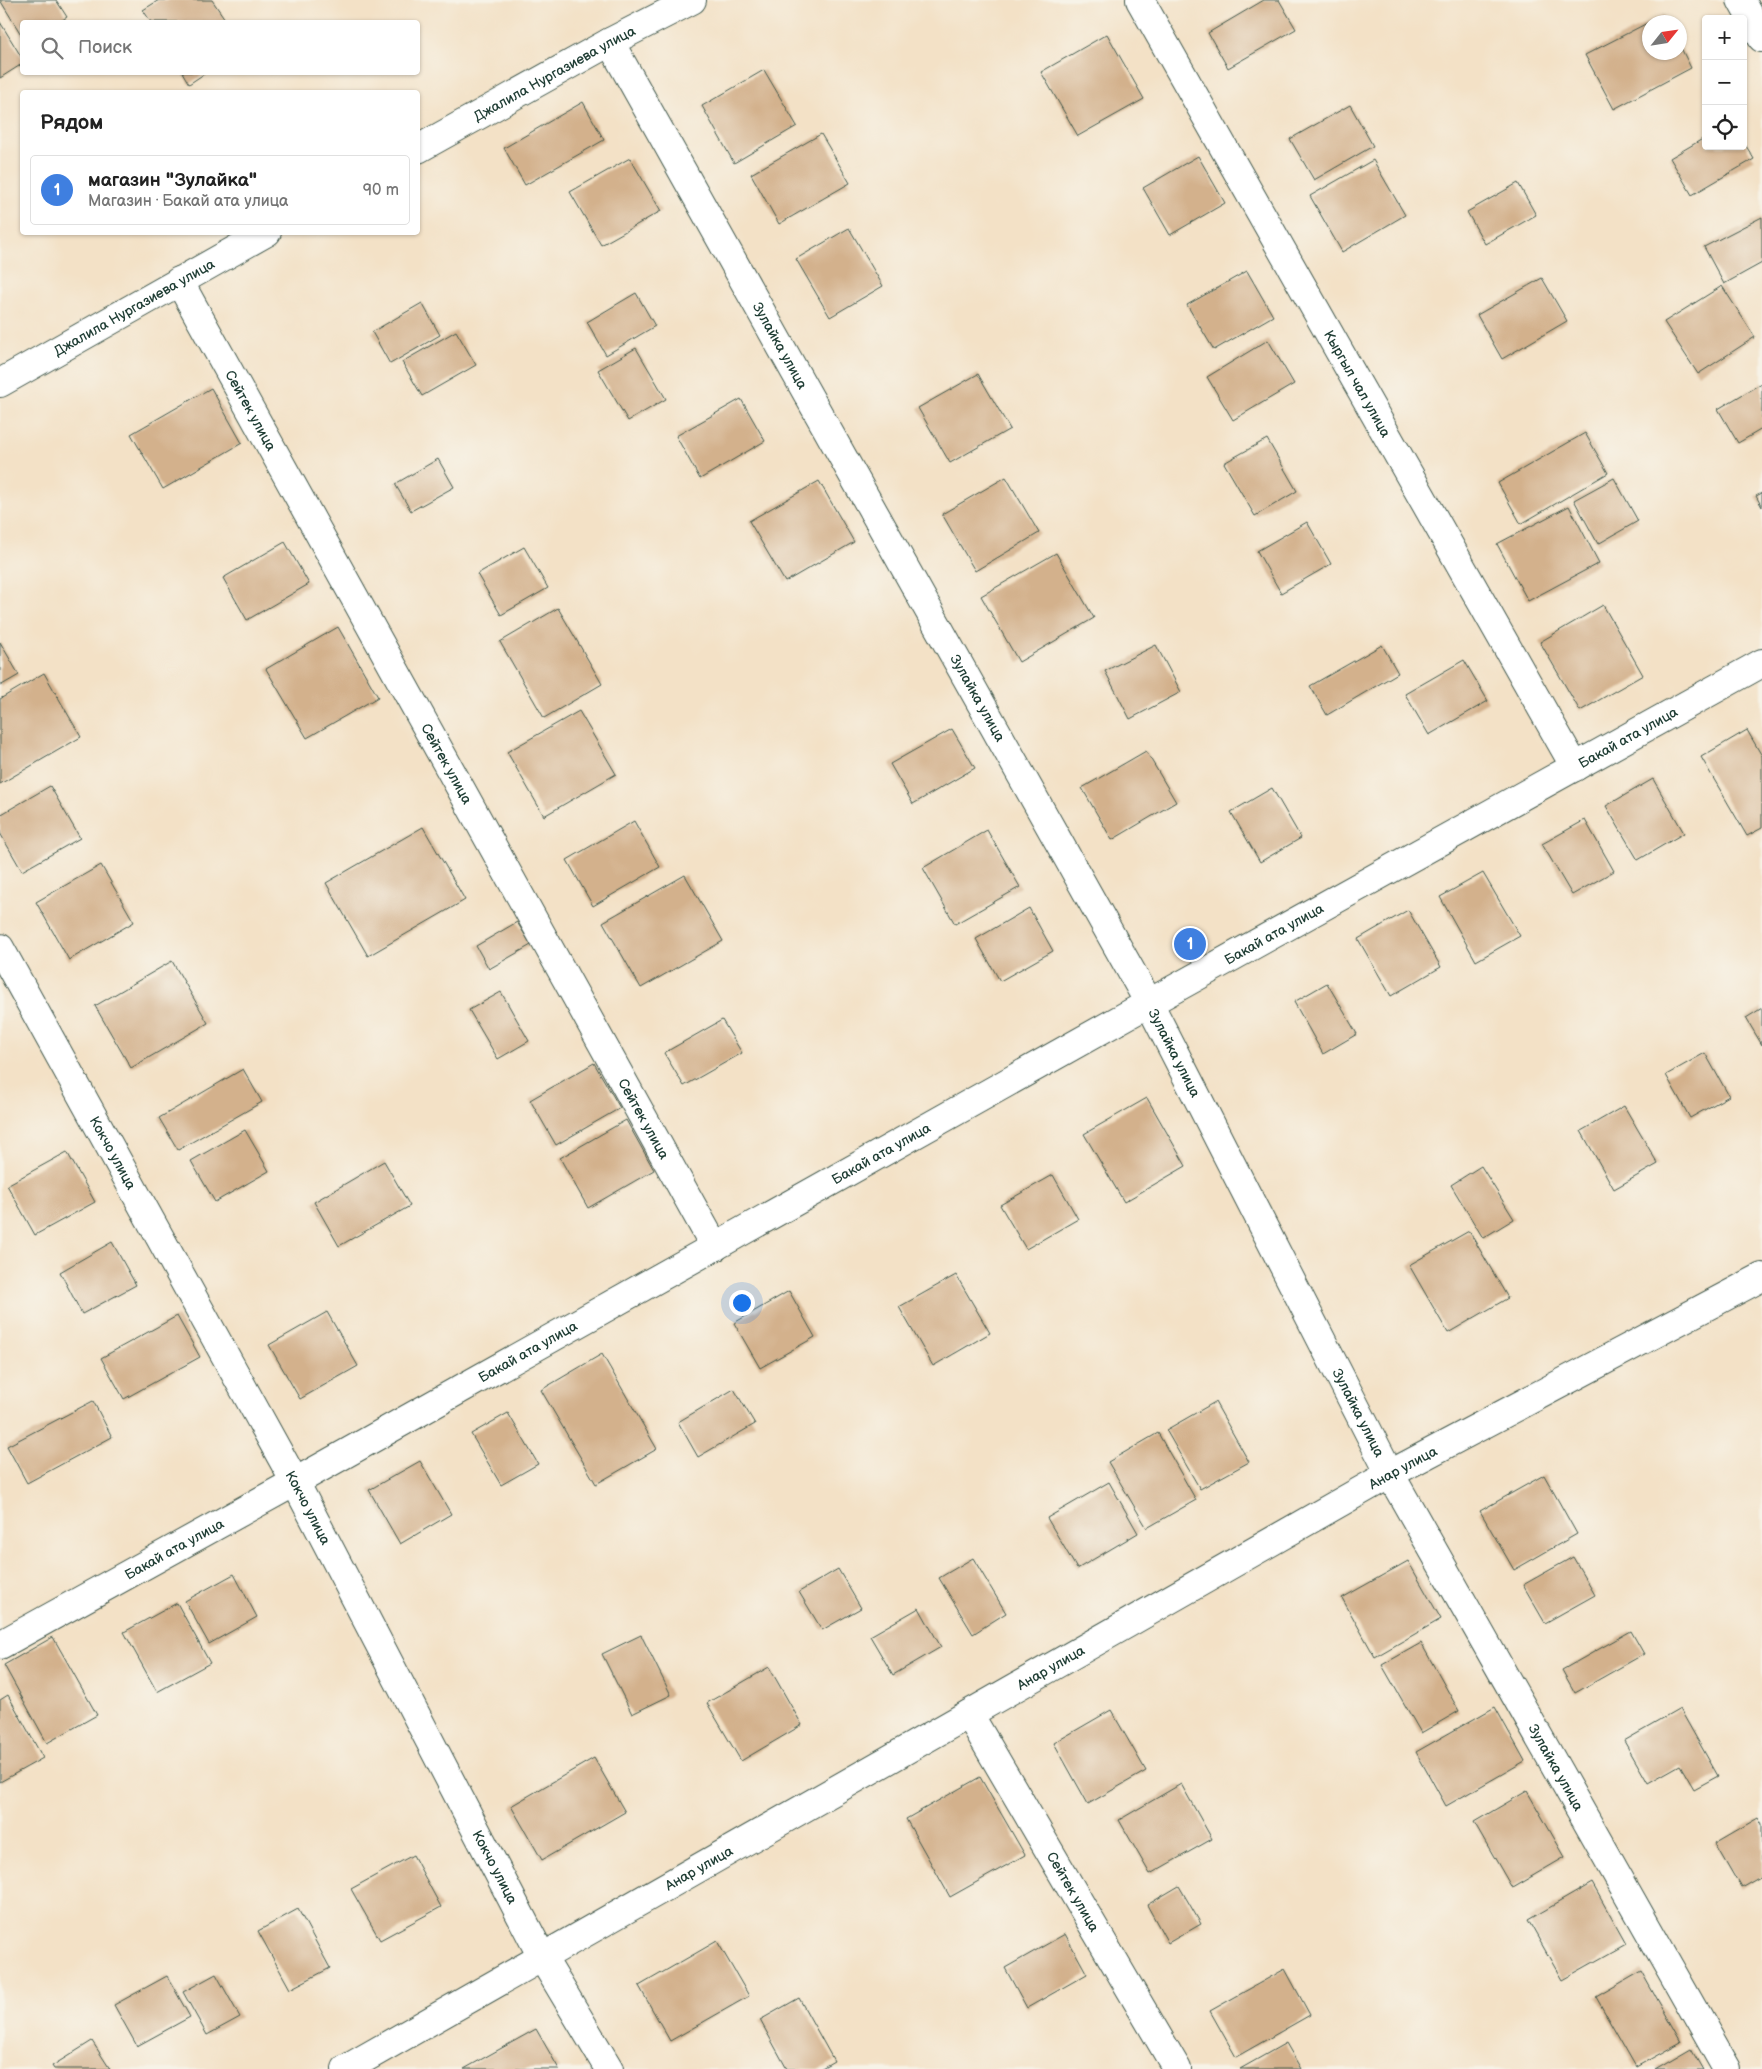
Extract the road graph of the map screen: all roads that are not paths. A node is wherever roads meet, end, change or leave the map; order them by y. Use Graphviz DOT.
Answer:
graph roads {
  1 [pos="692,0"];
  2 [pos="1140,0"];
  3 [pos="1742,0"];
  4 [pos="1762,38"];
  5 [pos="610,42"];
  6 [pos="420,148"];
  7 [pos="262,235"];
  8 [pos="179,281"];
  9 [pos="0,383"];
  10 [pos="1762,663"];
  11 [pos="1575,767"];
  12 [pos="0,948"];
  13 [pos="1149,1003"];
  14 [pos="715,1247"];
  15 [pos="1762,1277"];
  16 [pos="1390,1474"];
  17 [pos="295,1482"];
  18 [pos="0,1645"];
  19 [pos="969,1714"];
  20 [pos="542,1957"];
  21 [pos="346,2069"];
  22 [pos="609,2069"];
  23 [pos="1176,2069"];
  24 [pos="1727,2069"];
  1 -- 5 [label="street, Джалила Нургазиева улица"];
  2 -- 11 [label="street, Кыргыл чал улица"];
  3 -- 4 [label="street"];
  5 -- 6 [label="street, Джалила Нургазиева улица"];
  5 -- 13 [label="street, Зулайка улица"];
  7 -- 8 [label="street, Джалила Нургазиева улица"];
  8 -- 9 [label="street, Джалила Нургазиева улица"];
  8 -- 14 [label="street, Сейтек улица"];
  10 -- 11 [label="street, Бакай ата улица"];
  11 -- 13 [label="street, Бакай ата улица"];
  12 -- 17 [label="street, Кокчо улица"];
  13 -- 14 [label="street, Бакай ата улица"];
  13 -- 16 [label="street, Зулайка улица"];
  14 -- 17 [label="street, Бакай ата улица"];
  15 -- 16 [label="street, Анар улица"];
  16 -- 19 [label="street, Анар улица"];
  16 -- 24 [label="street, Зулайка улица"];
  17 -- 18 [label="street, Бакай ата улица"];
  17 -- 20 [label="street, Кокчо улица"];
  19 -- 20 [label="street, Анар улица"];
  19 -- 23 [label="street, Сейтек улица"];
  20 -- 21 [label="street, Анар улица"];
  20 -- 22 [label="street, Кокчо улица"];
}
